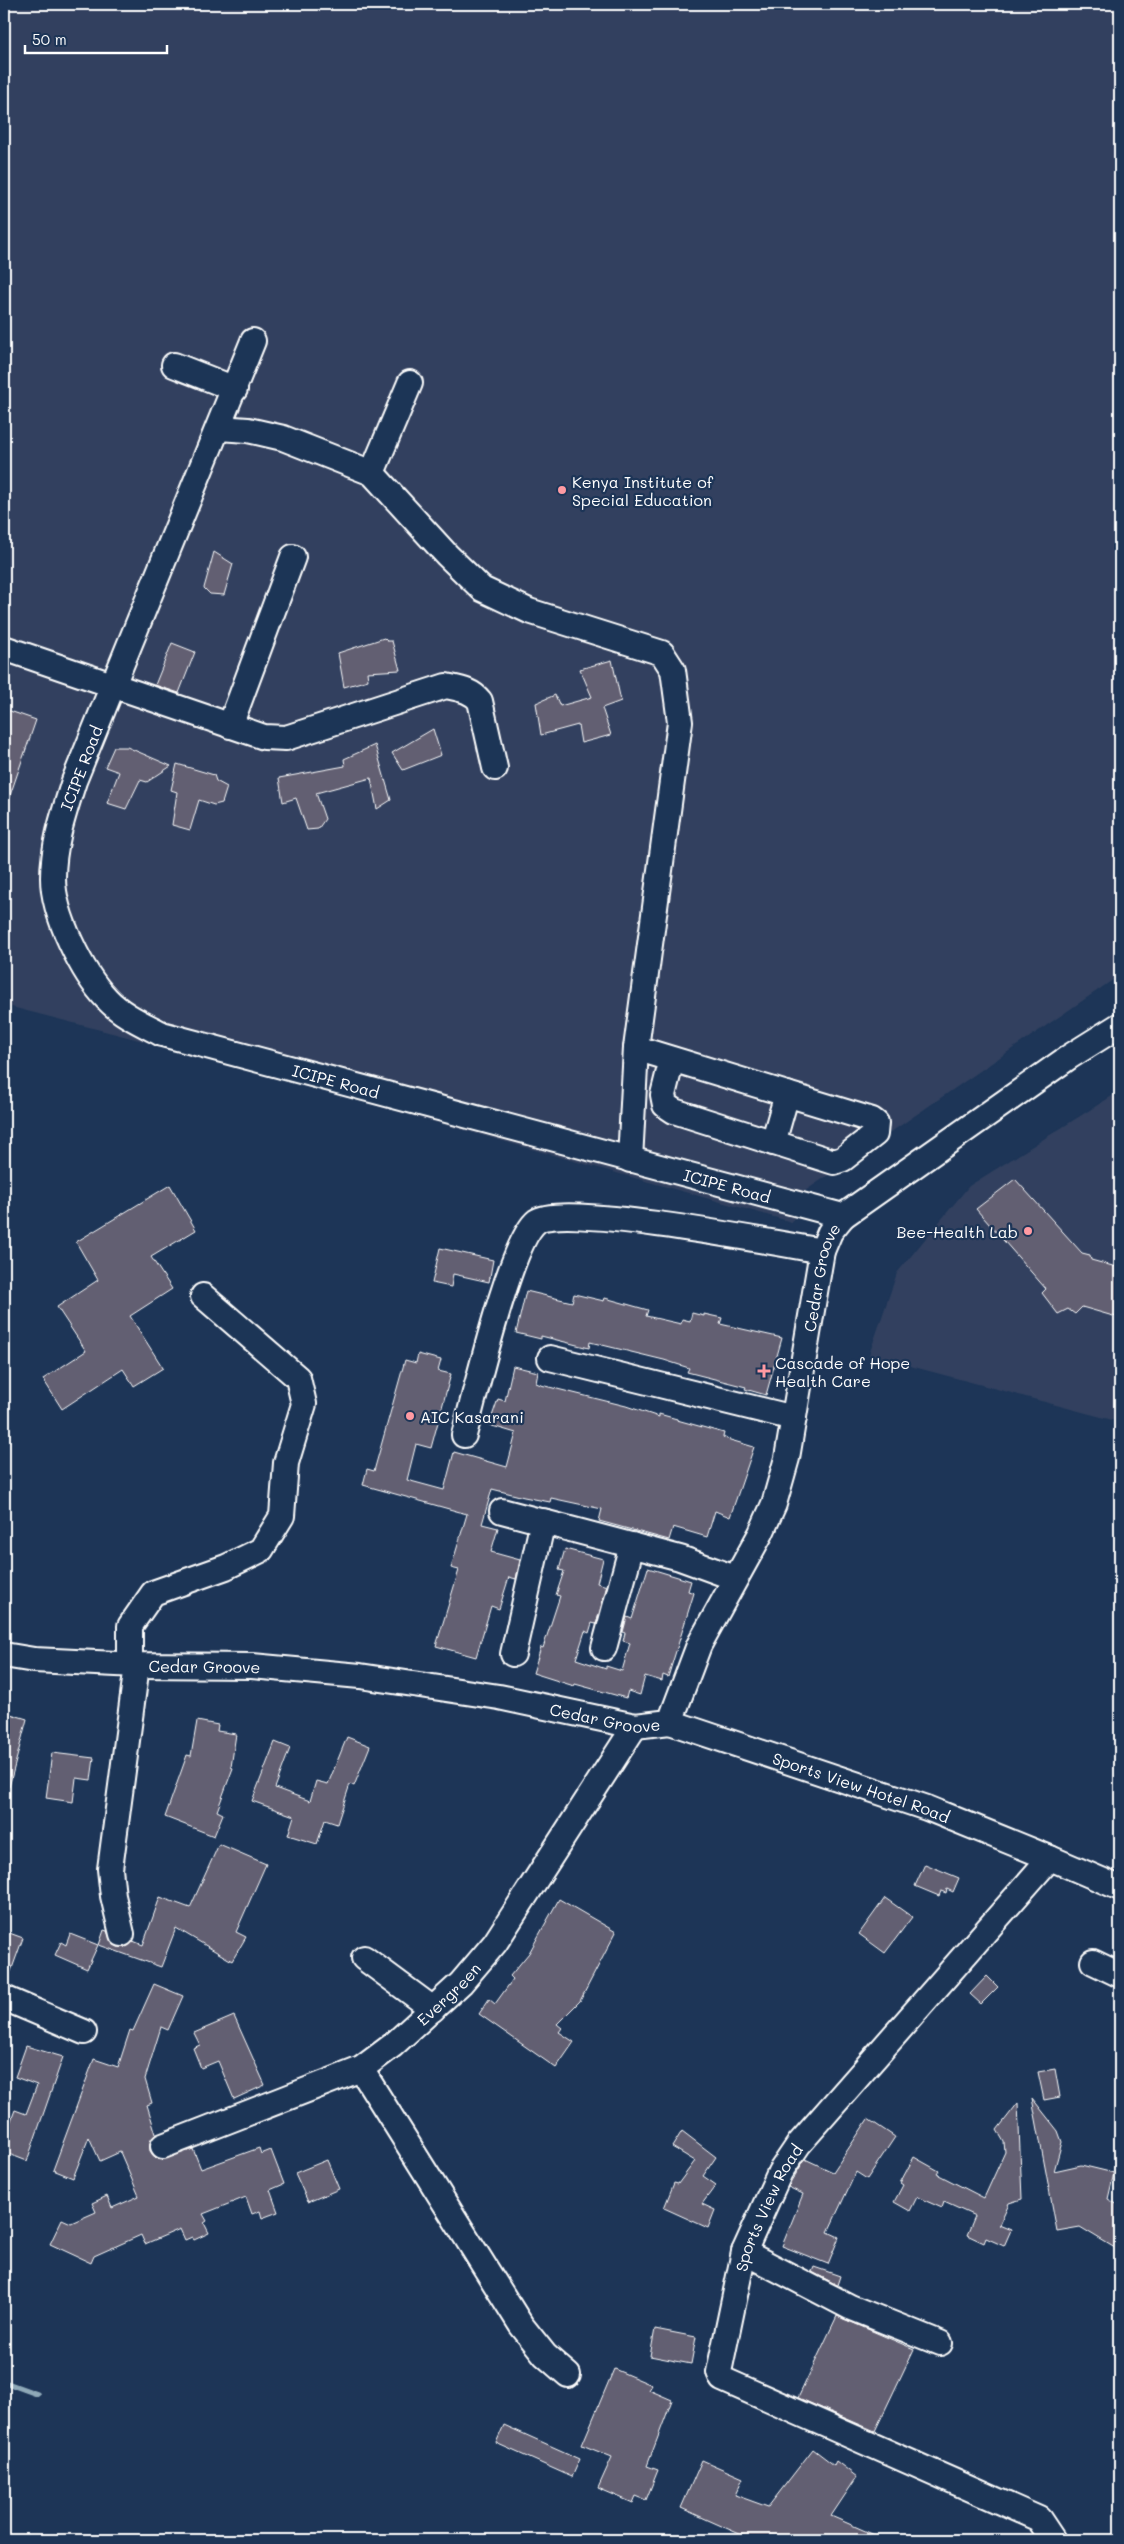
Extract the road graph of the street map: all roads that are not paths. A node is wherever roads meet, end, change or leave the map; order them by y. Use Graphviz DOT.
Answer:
graph roads {
  1 [pos="253,342"];
  2 [pos="174,365"];
  3 [pos="410,383"];
  4 [pos="235,389"];
  5 [pos="219,428"];
  6 [pos="372,473"];
  7 [pos="293,557"];
  8 [pos="4,648"];
  9 [pos="113,686"];
  10 [pos="230,726"];
  11 [pos="495,768"];
  12 [pos="1120,1025"];
  13 [pos="636,1048"];
  14 [pos="672,1059"];
  15 [pos="787,1094"];
  16 [pos="773,1143"];
  17 [pos="630,1160"];
  18 [pos="844,1216"];
  19 [pos="822,1251"];
  20 [pos="203,1296"];
  21 [pos="550,1358"];
  22 [pos="794,1418"];
  23 [pos="464,1435"];
  24 [pos="502,1511"];
  25 [pos="543,1521"];
  26 [pos="632,1545"];
  27 [pos="735,1578"];
  28 [pos="604,1648"];
  29 [pos="512,1654"];
  30 [pos="4,1656"];
  31 [pos="133,1664"];
  32 [pos="670,1722"];
  33 [pos="635,1726"];
  34 [pos="1050,1858"];
  35 [pos="1120,1888"];
  36 [pos="122,1934"];
  37 [pos="364,1958"];
  38 [pos="1093,1962"];
  39 [pos="1120,1975"];
  40 [pos="4,1998"];
  41 [pos="433,2009"];
  42 [pos="84,2032"];
  43 [pos="361,2069"];
  44 [pos="163,2146"];
  45 [pos="744,2252"];
  46 [pos="940,2343"];
  47 [pos="568,2375"];
  48 [pos="1052,2540"];
  1 -- 4 [label="street, ICIPE Road"];
  2 -- 4 [label="street"];
  3 -- 6 [label="street"];
  4 -- 5 [label="street, ICIPE Road"];
  5 -- 6 [label="street"];
  5 -- 9 [label="street, ICIPE Road"];
  6 -- 13 [label="street"];
  7 -- 10 [label="street"];
  8 -- 9 [label="street"];
  9 -- 10 [label="street"];
  9 -- 17 [label="street, ICIPE Road"];
  10 -- 11 [label="street"];
  12 -- 18 [label="street"];
  13 -- 14 [label="street"];
  13 -- 17 [label="street"];
  14 -- 15 [label="street"];
  14 -- 16 [label="street"];
  15 -- 16 [label="street"];
  15 -- 16 [label="street"];
  17 -- 18 [label="street, ICIPE Road"];
  18 -- 19 [label="street, Cedar Groove"];
  19 -- 22 [label="street, Cedar Groove"];
  19 -- 23 [label="street"];
  20 -- 31 [label="street"];
  21 -- 22 [label="street"];
  22 -- 27 [label="street, Cedar Groove"];
  24 -- 25 [label="street"];
  25 -- 26 [label="street"];
  25 -- 29 [label="street"];
  26 -- 27 [label="street"];
  26 -- 28 [label="street"];
  27 -- 32 [label="street, Cedar Groove"];
  30 -- 31 [label="street, Cedar Groove"];
  31 -- 33 [label="street, Cedar Groove"];
  31 -- 36 [label="street"];
  32 -- 33 [label="street, Cedar Groove"];
  32 -- 34 [label="street, Sports View Hotel Road"];
  33 -- 41 [label="street, Evergreen"];
  34 -- 35 [label="street"];
  34 -- 45 [label="street, Sports View Road"];
  37 -- 41 [label="street"];
  38 -- 39 [label="street"];
  40 -- 42 [label="street"];
  41 -- 43 [label="street, Evergreen"];
  43 -- 44 [label="street, Evergreen"];
  43 -- 47 [label="street"];
  45 -- 46 [label="street"];
  45 -- 48 [label="street, Sports View Road"];
}
